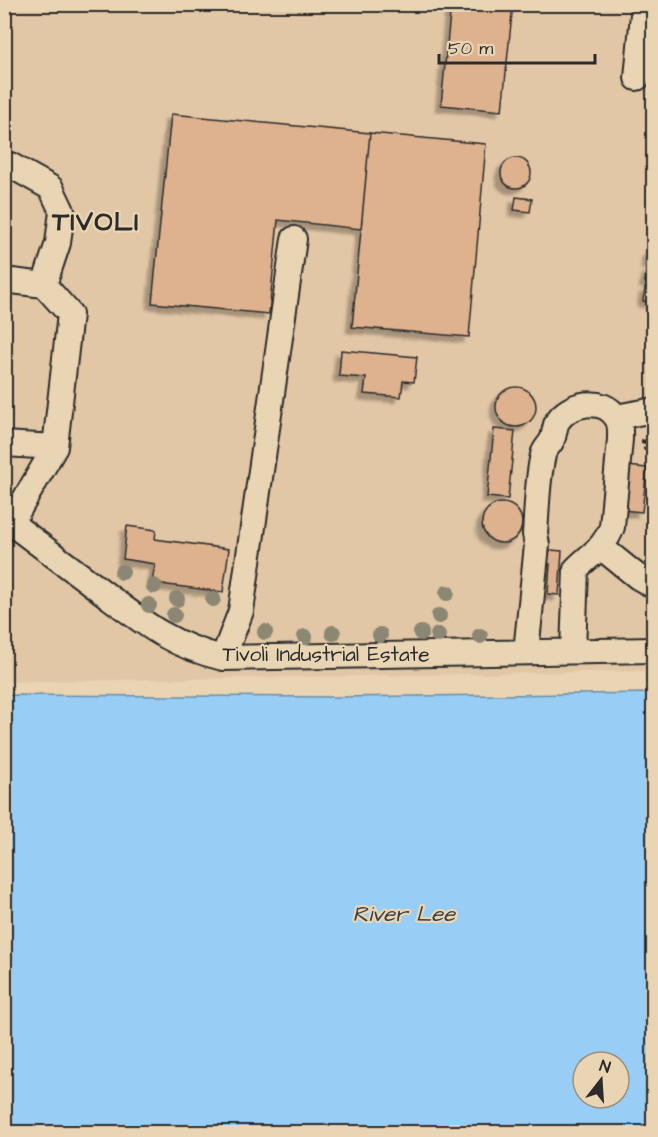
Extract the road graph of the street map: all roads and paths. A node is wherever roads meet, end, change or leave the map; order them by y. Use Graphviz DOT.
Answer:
graph roads {
  1 [pos="644,4"];
  2 [pos="637,78"];
  3 [pos="4,164"];
  4 [pos="294,239"];
  5 [pos="4,280"];
  6 [pos="44,285"];
  7 [pos="654,410"];
  8 [pos="616,417"];
  9 [pos="646,442"];
  10 [pos="653,442"];
  11 [pos="4,444"];
  12 [pos="56,447"];
  13 [pos="8,522"];
  14 [pos="602,548"];
  15 [pos="654,586"];
  16 [pos="654,650"];
  17 [pos="573,651"];
  18 [pos="526,652"];
  19 [pos="224,658"];
  1 -- 2 [label="lane"];
  3 -- 6 [label="lane"];
  4 -- 19 [label="lane"];
  5 -- 6 [label="lane"];
  6 -- 12 [label="lane"];
  7 -- 8 [label="lane"];
  8 -- 14 [label="lane"];
  8 -- 18 [label="lane"];
  9 -- 10 [label="path"];
  11 -- 12 [label="lane"];
  12 -- 13 [label="lane"];
  13 -- 19 [label="lane, Tivoli Industrial Estate"];
  14 -- 15 [label="lane"];
  14 -- 17 [label="lane"];
  16 -- 17 [label="lane, Tivoli Industrial Estate"];
  17 -- 18 [label="lane, Tivoli Industrial Estate"];
  18 -- 19 [label="lane, Tivoli Industrial Estate"];
}
